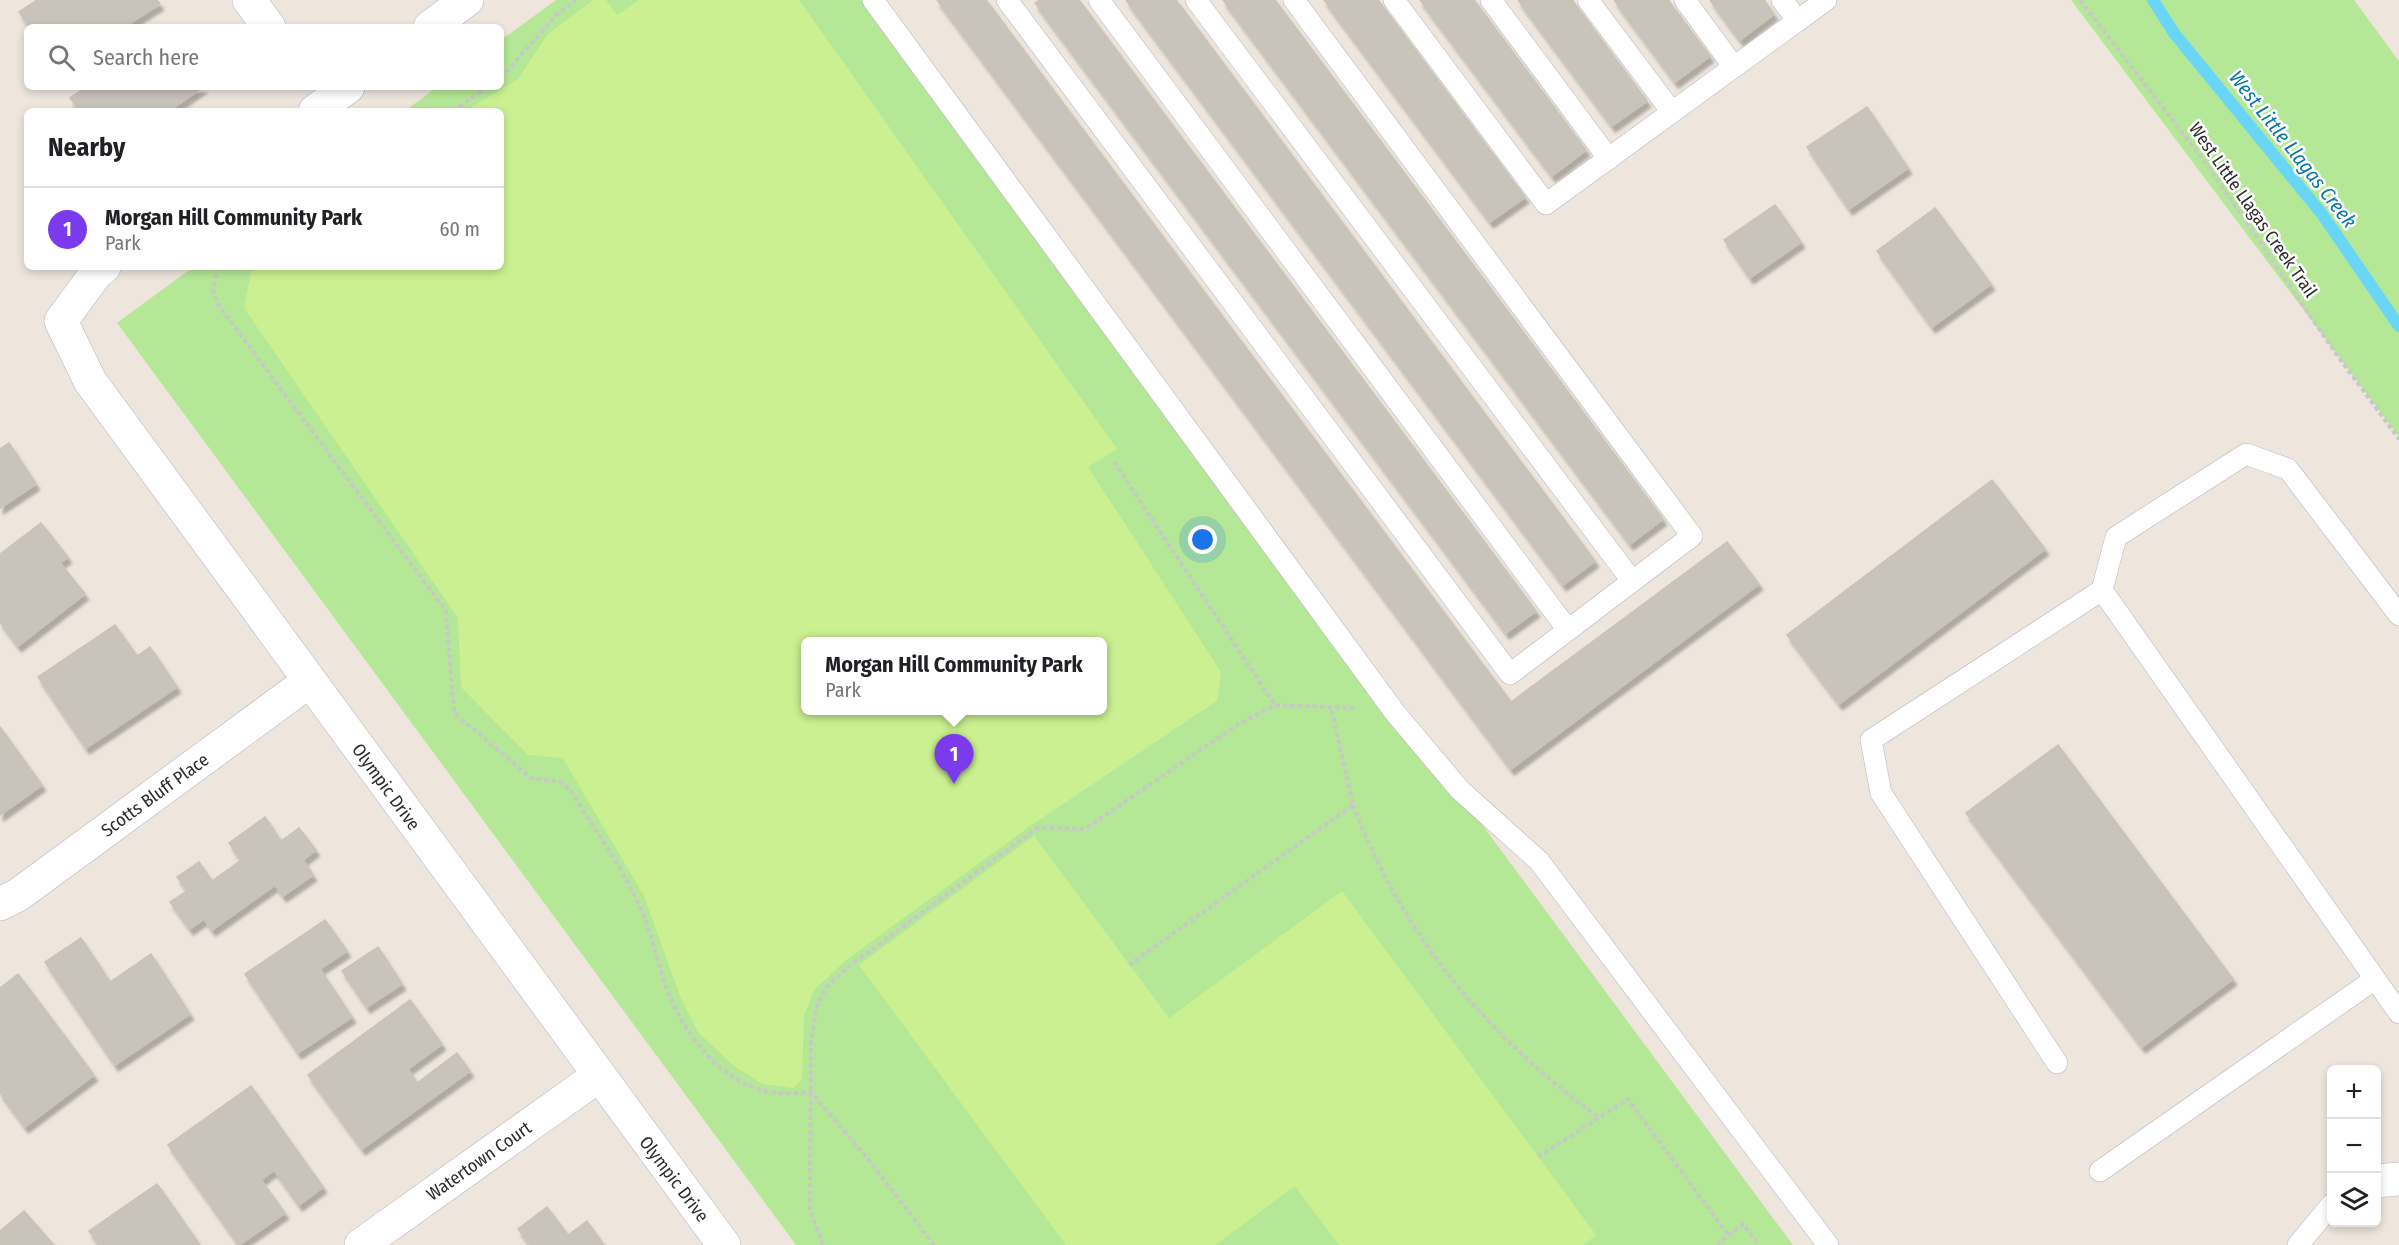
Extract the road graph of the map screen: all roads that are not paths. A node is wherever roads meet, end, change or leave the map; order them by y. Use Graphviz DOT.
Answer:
graph roads {
  1 [pos="249,0"];
  2 [pos="467,0"];
  3 [pos="873,0"];
  4 [pos="1007,0"];
  5 [pos="1099,0"];
  6 [pos="1196,0"];
  7 [pos="1294,0"];
  8 [pos="1394,0"];
  9 [pos="1491,0"];
  10 [pos="1588,0"];
  11 [pos="1685,0"];
  12 [pos="1782,0"];
  13 [pos="1826,0"];
  14 [pos="1798,21"];
  15 [pos="267,24"];
  16 [pos="434,24"];
  17 [pos="1734,67"];
  18 [pos="1672,112"];
  19 [pos="1608,159"];
  20 [pos="100,270"];
  21 [pos="1632,582"];
  22 [pos="2102,590"];
  23 [pos="2399,615"];
  24 [pos="1569,630"];
  25 [pos="308,682"];
  26 [pos="0,904"];
  27 [pos="2375,979"];
  28 [pos="2399,1013"];
  29 [pos="2057,1063"];
  30 [pos="598,1076"];
  31 [pos="2100,1171"];
  32 [pos="2399,1179"];
  33 [pos="2381,1181"];
  34 [pos="2327,1209"];
  35 [pos="361,1245"];
  36 [pos="724,1245"];
  37 [pos="1828,1245"];
  38 [pos="2298,1245"];
  1 -- 15 [label="street"];
  2 -- 16 [label="street"];
  3 -- 37 [label="lane"];
  4 -- 24 [label="lane"];
  5 -- 24 [label="lane"];
  6 -- 21 [label="lane"];
  7 -- 21 [label="lane"];
  8 -- 19 [label="lane"];
  9 -- 19 [label="lane"];
  10 -- 18 [label="lane"];
  11 -- 17 [label="lane"];
  12 -- 14 [label="lane"];
  13 -- 14 [label="lane"];
  14 -- 17 [label="lane"];
  17 -- 18 [label="lane"];
  18 -- 19 [label="lane"];
  20 -- 25 [label="street, Olympic Drive"];
  21 -- 24 [label="lane"];
  22 -- 23 [label="lane"];
  22 -- 27 [label="lane"];
  22 -- 29 [label="lane"];
  25 -- 26 [label="street, Scotts Bluff Place"];
  25 -- 30 [label="street, Olympic Drive"];
  27 -- 28 [label="lane"];
  27 -- 31 [label="lane"];
  30 -- 35 [label="street, Watertown Court"];
  30 -- 36 [label="street, Olympic Drive"];
  32 -- 33 [label="street"];
  34 -- 38 [label="lane"];
}
